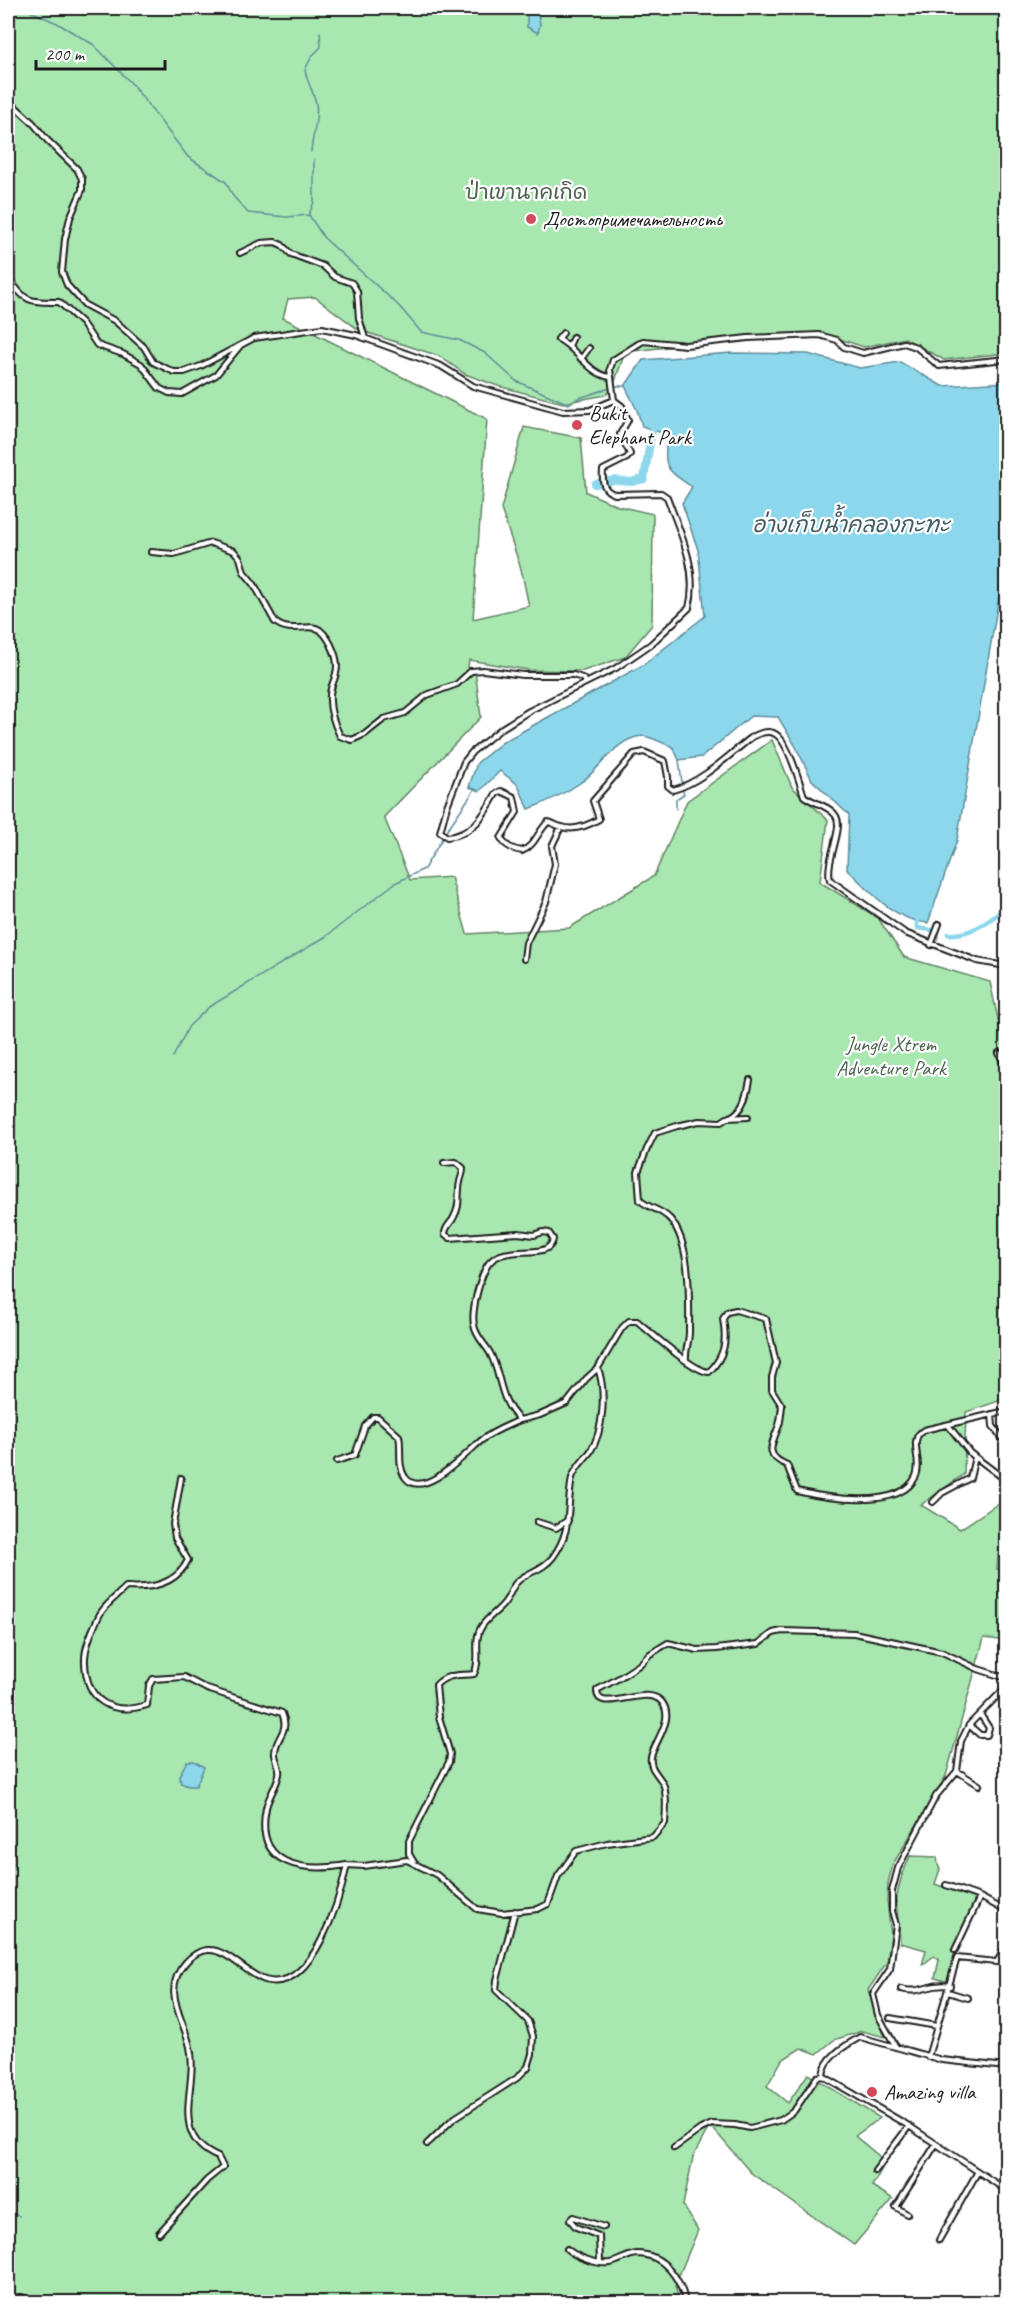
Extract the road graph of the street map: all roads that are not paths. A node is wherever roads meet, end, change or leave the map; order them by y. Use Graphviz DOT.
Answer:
graph roads {
  1 [pos="8,100"];
  2 [pos="240,253"];
  3 [pos="8,276"];
  4 [pos="563,333"];
  5 [pos="573,336"];
  6 [pos="365,339"];
  7 [pos="240,346"];
  8 [pos="569,346"];
  9 [pos="589,348"];
  10 [pos="581,359"];
  11 [pos="1006,359"];
  12 [pos="610,377"];
  13 [pos="614,400"];
  14 [pos="151,552"];
  15 [pos="586,682"];
  16 [pos="561,827"];
  17 [pos="939,924"];
  18 [pos="931,945"];
  19 [pos="524,959"];
  20 [pos="1006,966"];
  21 [pos="999,1053"];
  22 [pos="1006,1069"];
  23 [pos="750,1080"];
  24 [pos="748,1117"];
  25 [pos="727,1118"];
  26 [pos="444,1163"];
  27 [pos="686,1360"];
  28 [pos="598,1368"];
  29 [pos="1006,1411"];
  30 [pos="992,1414"];
  31 [pos="520,1420"];
  32 [pos="948,1425"];
  33 [pos="1006,1443"];
  34 [pos="975,1458"];
  35 [pos="337,1461"];
  36 [pos="181,1478"];
  37 [pos="1006,1492"];
  38 [pos="933,1502"];
  39 [pos="569,1519"];
  40 [pos="537,1522"];
  41 [pos="1006,1678"];
  42 [pos="1006,1687"];
  43 [pos="980,1714"];
  44 [pos="969,1725"];
  45 [pos="957,1771"];
  46 [pos="979,1785"];
  47 [pos="415,1864"];
  48 [pos="347,1865"];
  49 [pos="946,1885"];
  50 [pos="980,1898"];
  51 [pos="515,1911"];
  52 [pos="1006,1911"];
  53 [pos="1006,1946"];
  54 [pos="955,1950"];
  55 [pos="997,1963"];
  56 [pos="1006,1963"];
  57 [pos="950,1986"];
  58 [pos="901,1989"];
  59 [pos="948,1992"];
  60 [pos="968,1998"];
  61 [pos="890,2018"];
  62 [pos="937,2026"];
  63 [pos="896,2048"];
  64 [pos="928,2057"];
  65 [pos="1006,2067"];
  66 [pos="823,2076"];
  67 [pos="909,2126"];
  68 [pos="427,2144"];
  69 [pos="936,2144"];
  70 [pos="674,2148"];
  71 [pos="875,2171"];
  72 [pos="977,2172"];
  73 [pos="1006,2190"];
  74 [pos="907,2214"];
  75 [pos="604,2227"];
  76 [pos="159,2233"];
  77 [pos="939,2240"];
  78 [pos="567,2249"];
  79 [pos="600,2262"];
  80 [pos="8,2299"];
  81 [pos="31,2302"];
  82 [pos="686,2302"];
  1 -- 6 [label="street"];
  2 -- 6 [label="street"];
  3 -- 7 [label="street"];
  4 -- 8 [label="street"];
  5 -- 8 [label="street"];
  6 -- 13 [label="street"];
  8 -- 10 [label="street"];
  9 -- 10 [label="street"];
  10 -- 12 [label="street"];
  11 -- 12 [label="street"];
  12 -- 13 [label="street"];
  13 -- 15 [label="street"];
  14 -- 15 [label="street"];
  15 -- 16 [label="street"];
  16 -- 18 [label="street"];
  16 -- 19 [label="street"];
  17 -- 18 [label="street"];
  18 -- 20 [label="street"];
  21 -- 22 [label="street"];
  23 -- 25 [label="street"];
  24 -- 25 [label="street"];
  25 -- 27 [label="street"];
  26 -- 31 [label="street"];
  27 -- 28 [label="street"];
  27 -- 32 [label="street"];
  28 -- 31 [label="street"];
  28 -- 39 [label="street"];
  29 -- 30 [label="street"];
  30 -- 32 [label="street"];
  30 -- 33 [label="street"];
  31 -- 35 [label="street"];
  32 -- 34 [label="street"];
  34 -- 37 [label="street"];
  34 -- 38 [label="street"];
  36 -- 48 [label="street"];
  39 -- 40 [label="street"];
  39 -- 47 [label="street"];
  41 -- 51 [label="street"];
  42 -- 43 [label="street"];
  43 -- 44 [label="street"];
  43 -- 44 [label="street"];
  44 -- 45 [label="street"];
  45 -- 46 [label="street"];
  45 -- 63 [label="street"];
  47 -- 48 [label="street"];
  47 -- 51 [label="street"];
  48 -- 76 [label="street"];
  49 -- 50 [label="street"];
  50 -- 52 [label="street"];
  50 -- 54 [label="street"];
  51 -- 68 [label="street"];
  53 -- 55 [label="street"];
  55 -- 56 [label="street"];
  55 -- 57 [label="street"];
  57 -- 58 [label="street"];
  57 -- 59 [label="street"];
  59 -- 60 [label="street"];
  59 -- 62 [label="street"];
  61 -- 62 [label="street"];
  62 -- 64 [label="street"];
  63 -- 64 [label="street"];
  63 -- 66 [label="street"];
  64 -- 65 [label="street"];
  66 -- 67 [label="street"];
  66 -- 70 [label="street"];
  67 -- 69 [label="street"];
  67 -- 71 [label="street"];
  69 -- 72 [label="street"];
  69 -- 74 [label="street"];
  72 -- 73 [label="street"];
  72 -- 77 [label="street"];
  75 -- 79 [label="street"];
  78 -- 79 [label="street"];
  79 -- 82 [label="street"];
  80 -- 81 [label="street"];
}
